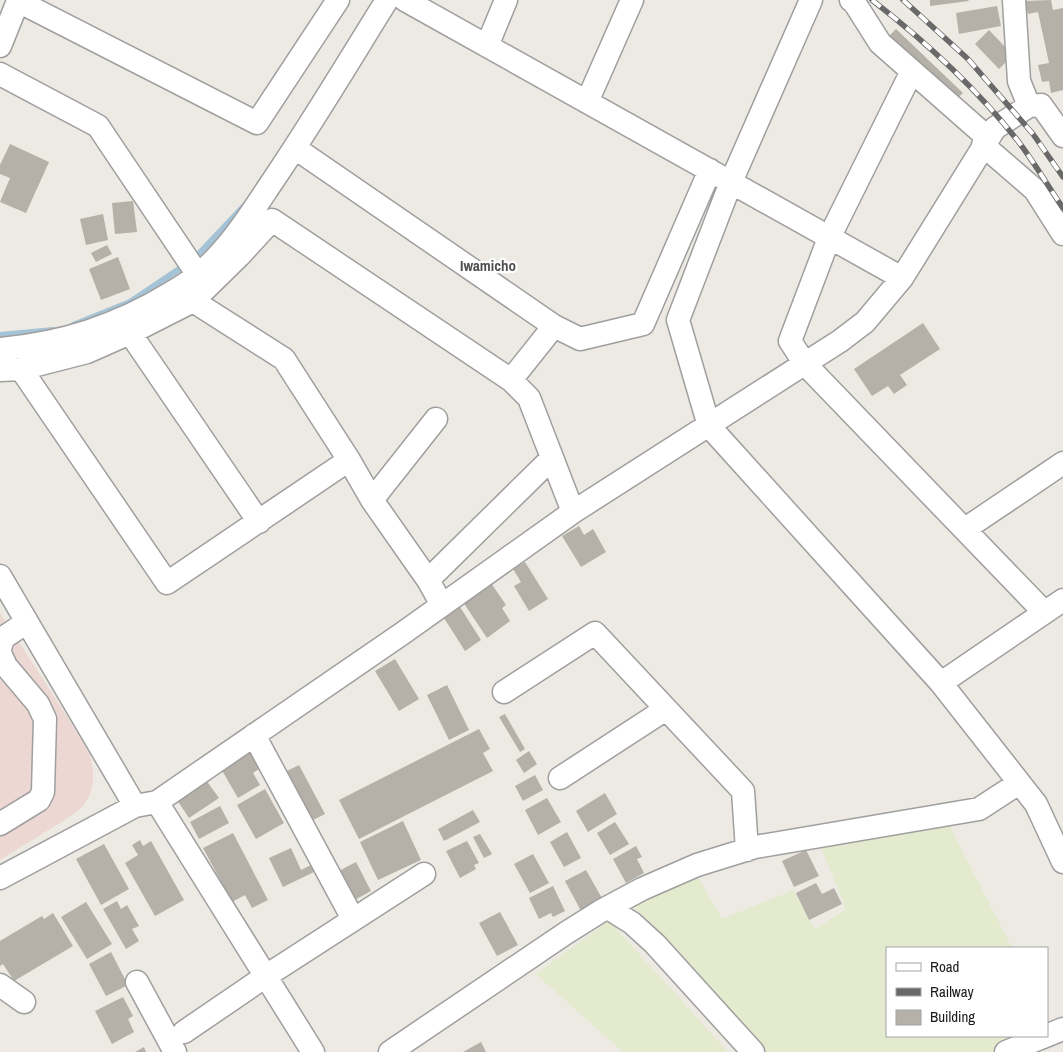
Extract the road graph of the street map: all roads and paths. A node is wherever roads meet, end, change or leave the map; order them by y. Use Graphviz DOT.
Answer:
graph roads {
  1 [pos="17,0"];
  2 [pos="338,0"];
  3 [pos="387,0"];
  4 [pos="405,0"];
  5 [pos="506,0"];
  6 [pos="632,0"];
  7 [pos="810,0"];
  8 [pos="851,0"];
  9 [pos="1014,0"];
  10 [pos="0,46"];
  11 [pos="487,46"];
  12 [pos="912,71"];
  13 [pos="0,74"];
  14 [pos="587,102"];
  15 [pos="1029,106"];
  16 [pos="1063,136"];
  17 [pos="986,141"];
  18 [pos="295,148"];
  19 [pos="710,170"];
  20 [pos="731,182"];
  21 [pos="1063,234"];
  22 [pos="829,238"];
  23 [pos="192,266"];
  24 [pos="902,278"];
  25 [pos="193,301"];
  26 [pos="554,326"];
  27 [pos="130,333"];
  28 [pos="0,349"];
  29 [pos="805,364"];
  30 [pos="11,370"];
  31 [pos="511,380"];
  32 [pos="436,419"];
  33 [pos="709,426"];
  34 [pos="552,458"];
  35 [pos="349,460"];
  36 [pos="1063,463"];
  37 [pos="372,500"];
  38 [pos="573,512"];
  39 [pos="259,522"];
  40 [pos="965,529"];
  41 [pos="0,576"];
  42 [pos="428,580"];
  43 [pos="442,605"];
  44 [pos="1054,606"];
  45 [pos="27,622"];
  46 [pos="0,649"];
  47 [pos="0,653"];
  48 [pos="941,683"];
  49 [pos="504,692"];
  50 [pos="666,709"];
  51 [pos="254,735"];
  52 [pos="560,778"];
  53 [pos="1019,783"];
  54 [pos="146,804"];
  55 [pos="0,824"];
  56 [pos="746,850"];
  57 [pos="1063,862"];
  58 [pos="424,874"];
  59 [pos="0,878"];
  60 [pos="608,908"];
  61 [pos="353,920"];
  62 [pos="266,976"];
  63 [pos="137,982"];
  64 [pos="0,985"];
  65 [pos="24,1002"];
  66 [pos="1063,1030"];
  67 [pos="184,1032"];
  68 [pos="1048,1036"];
  69 [pos="1045,1037"];
  70 [pos="175,1052"];
  71 [pos="313,1052"];
  72 [pos="390,1052"];
  73 [pos="753,1052"];
  74 [pos="1006,1052"];
  1 -- 2 [label="street"];
  1 -- 10 [label="street"];
  3 -- 18 [label="street"];
  4 -- 11 [label="street"];
  5 -- 11 [label="street"];
  6 -- 14 [label="street"];
  7 -- 20 [label="street"];
  8 -- 12 [label="street"];
  9 -- 15 [label="street"];
  11 -- 14 [label="street"];
  12 -- 17 [label="street"];
  12 -- 22 [label="street"];
  13 -- 23 [label="street"];
  14 -- 19 [label="street"];
  15 -- 16 [label="street"];
  15 -- 17 [label="street"];
  17 -- 21 [label="street"];
  17 -- 24 [label="street"];
  18 -- 23 [label="street"];
  18 -- 26 [label="street"];
  19 -- 20 [label="street"];
  19 -- 26 [label="street"];
  20 -- 22 [label="street"];
  20 -- 33 [label="street"];
  22 -- 24 [label="street"];
  22 -- 29 [label="street"];
  23 -- 25 [label="street"];
  23 -- 28 [label="street"];
  24 -- 29 [label="street"];
  25 -- 27 [label="street"];
  25 -- 31 [label="street"];
  25 -- 35 [label="street"];
  26 -- 31 [label="street"];
  27 -- 30 [label="street"];
  27 -- 39 [label="street"];
  29 -- 33 [label="street"];
  29 -- 40 [label="street"];
  30 -- 39 [label="street"];
  31 -- 34 [label="street"];
  32 -- 37 [label="street"];
  33 -- 38 [label="street"];
  33 -- 48 [label="street"];
  34 -- 38 [label="street"];
  34 -- 42 [label="street"];
  35 -- 37 [label="street"];
  35 -- 39 [label="street"];
  36 -- 40 [label="street"];
  37 -- 42 [label="street"];
  38 -- 43 [label="street"];
  40 -- 44 [label="street"];
  41 -- 45 [label="street"];
  42 -- 43 [label="street"];
  43 -- 51 [label="street"];
  44 -- 48 [label="street"];
  45 -- 46 [label="street"];
  45 -- 54 [label="street"];
  47 -- 55 [label="street"];
  48 -- 53 [label="street"];
  49 -- 50 [label="street"];
  50 -- 52 [label="street"];
  50 -- 56 [label="street"];
  51 -- 54 [label="street"];
  51 -- 61 [label="street"];
  53 -- 56 [label="street"];
  53 -- 57 [label="street"];
  54 -- 59 [label="street"];
  54 -- 62 [label="street"];
  56 -- 60 [label="street"];
  58 -- 61 [label="street"];
  60 -- 72 [label="street"];
  60 -- 73 [label="street"];
  61 -- 62 [label="street"];
  62 -- 67 [label="street"];
  62 -- 71 [label="street"];
  63 -- 70 [label="street"];
  64 -- 65 [label="street"];
  66 -- 68 [label="street"];
  69 -- 74 [label="street"];
}
